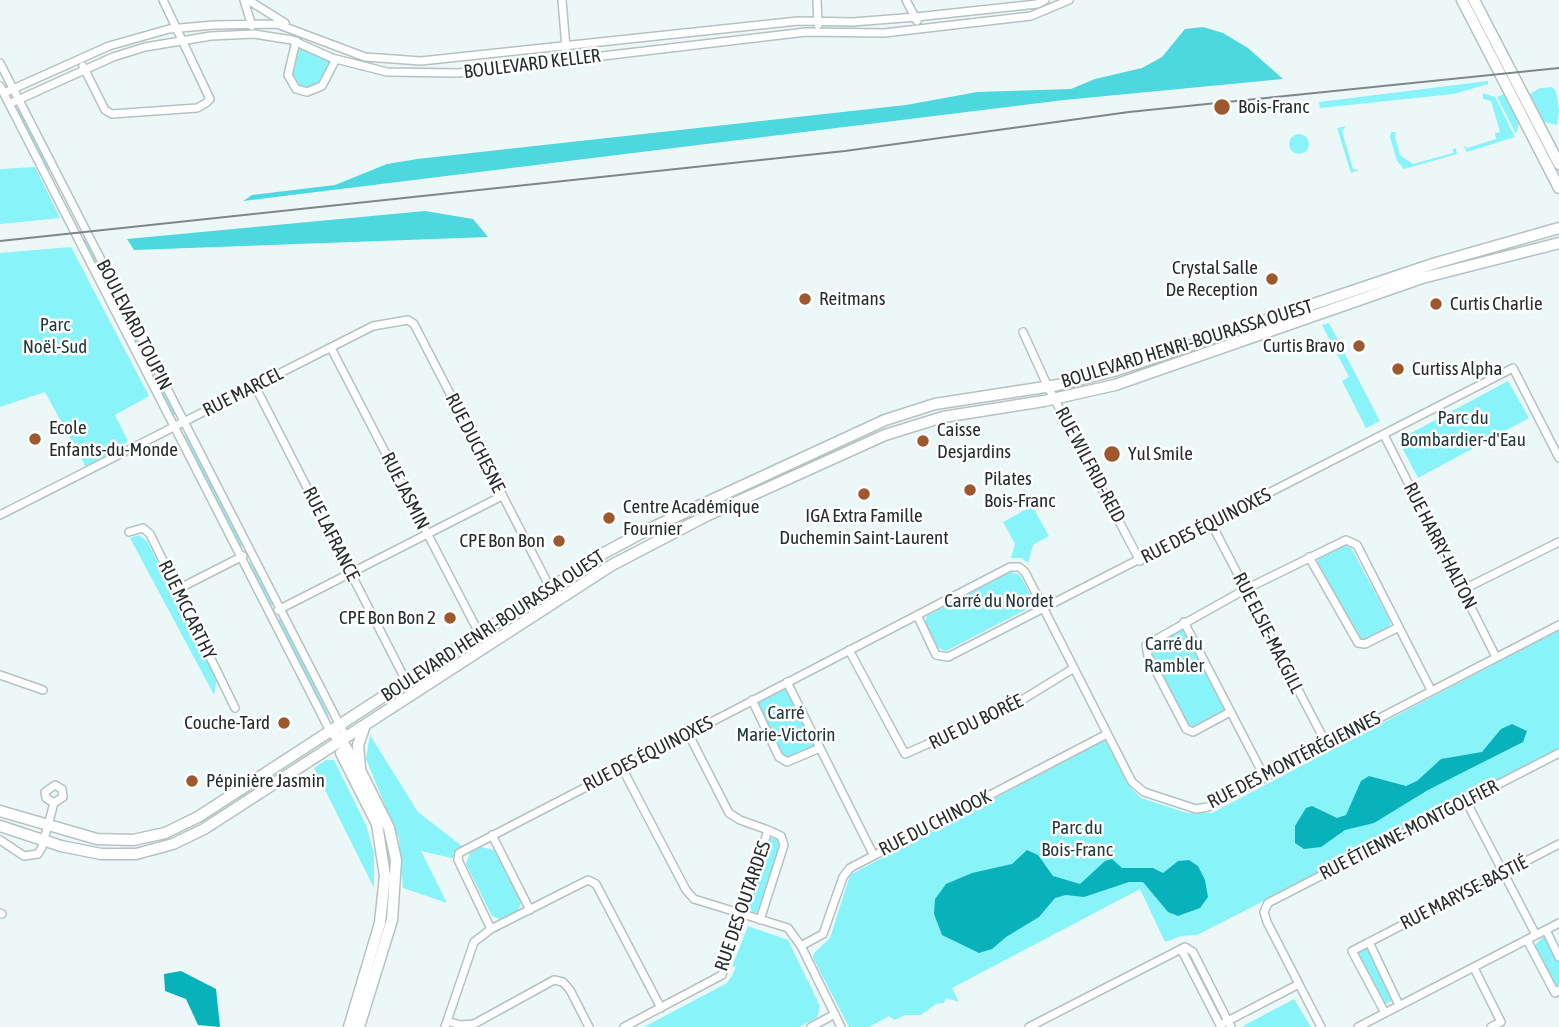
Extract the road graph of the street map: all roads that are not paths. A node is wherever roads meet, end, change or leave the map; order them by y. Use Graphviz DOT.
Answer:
graph roads {
  1 [pos="163,0"];
  2 [pos="246,0"];
  3 [pos="562,0"];
  4 [pos="817,0"];
  5 [pos="906,0"];
  6 [pos="1045,0"];
  7 [pos="1069,0"];
  8 [pos="1462,0"];
  9 [pos="1474,0"];
  10 [pos="1024,3"];
  11 [pos="1031,16"];
  12 [pos="916,17"];
  13 [pos="818,21"];
  14 [pos="251,22"];
  15 [pos="177,28"];
  16 [pos="921,29"];
  17 [pos="298,31"];
  18 [pos="818,32"];
  19 [pos="254,34"];
  20 [pos="183,40"];
  21 [pos="296,41"];
  22 [pos="565,45"];
  23 [pos="79,58"];
  24 [pos="336,59"];
  25 [pos="567,60"];
  26 [pos="0,63"];
  27 [pos="85,70"];
  28 [pos="1511,83"];
  29 [pos="13,89"];
  30 [pos="2,90"];
  31 [pos="19,99"];
  32 [pos="9,104"];
  33 [pos="1559,164"];
  34 [pos="57,176"];
  35 [pos="48,180"];
  36 [pos="1559,188"];
  37 [pos="1557,226"];
  38 [pos="1557,245"];
  39 [pos="373,326"];
  40 [pos="1023,332"];
  41 [pos="331,348"];
  42 [pos="255,386"];
  43 [pos="1048,387"];
  44 [pos="1055,399"];
  45 [pos="184,422"];
  46 [pos="174,426"];
  47 [pos="1384,435"];
  48 [pos="1559,458"];
  49 [pos="502,496"];
  50 [pos="0,516"];
  51 [pos="1211,523"];
  52 [pos="129,532"];
  53 [pos="427,535"];
  54 [pos="1559,542"];
  55 [pos="251,552"];
  56 [pos="241,557"];
  57 [pos="1309,557"];
  58 [pos="1140,561"];
  59 [pos="1019,567"];
  60 [pos="352,575"];
  61 [pos="550,587"];
  62 [pos="178,589"];
  63 [pos="1246,589"];
  64 [pos="1462,590"];
  65 [pos="556,599"];
  66 [pos="1043,608"];
  67 [pos="280,609"];
  68 [pos="271,614"];
  69 [pos="917,615"];
  70 [pos="1184,622"];
  71 [pos="1559,625"];
  72 [pos="1399,627"];
  73 [pos="479,634"];
  74 [pos="849,650"];
  75 [pos="1496,657"];
  76 [pos="1074,668"];
  77 [pos="0,676"];
  78 [pos="406,681"];
  79 [pos="787,682"];
  80 [pos="43,690"];
  81 [pos="1431,690"];
  82 [pos="752,700"];
  83 [pos="234,708"];
  84 [pos="1230,712"];
  85 [pos="365,724"];
  86 [pos="335,728"];
  87 [pos="688,733"];
  88 [pos="1107,734"];
  89 [pos="341,740"];
  90 [pos="1326,743"];
  91 [pos="820,748"];
  92 [pos="1559,753"];
  93 [pos="622,768"];
  94 [pos="361,772"];
  95 [pos="1264,776"];
  96 [pos="1466,801"];
  97 [pos="54,803"];
  98 [pos="0,811"];
  99 [pos="0,826"];
  100 [pos="48,826"];
  101 [pos="768,830"];
  102 [pos="492,835"];
  103 [pos="0,841"];
  104 [pos="44,841"];
  105 [pos="1559,844"];
  106 [pos="873,855"];
  107 [pos="1504,872"];
  108 [pos="530,911"];
  109 [pos="742,914"];
  110 [pos="761,920"];
  111 [pos="1559,923"];
  112 [pos="491,929"];
  113 [pos="1546,930"];
  114 [pos="1536,935"];
  115 [pos="1527,940"];
  116 [pos="1369,942"];
  117 [pos="801,946"];
  118 [pos="1181,949"];
  119 [pos="1559,957"];
  120 [pos="1474,968"];
  121 [pos="1299,984"];
  122 [pos="1559,990"];
  123 [pos="1399,1005"];
  124 [pos="661,1008"];
  125 [pos="1385,1013"];
  126 [pos="835,1014"];
  127 [pos="446,1024"];
  128 [pos="1230,1024"];
  129 [pos="1220,1026"];
  130 [pos="349,1027"];
  131 [pos="359,1027"];
  132 [pos="589,1027"];
  133 [pos="624,1027"];
  134 [pos="811,1027"];
  135 [pos="841,1027"];
  136 [pos="1029,1027"];
  137 [pos="1321,1027"];
  138 [pos="1358,1027"];
  139 [pos="1491,1027"];
  1 -- 15 [label="street"];
  2 -- 14 [label="street"];
  2 -- 17 [label="street"];
  3 -- 22 [label="street"];
  4 -- 13 [label="street"];
  5 -- 12 [label="street"];
  6 -- 10 [label="street, BOULEVARD KELLER"];
  7 -- 11 [label="street, BOULEVARD KELLER"];
  8 -- 28 [label="main road"];
  9 -- 28 [label="main road"];
  10 -- 11 [label="street"];
  10 -- 12 [label="street, BOULEVARD KELLER"];
  11 -- 16 [label="street, BOULEVARD KELLER"];
  12 -- 13 [label="street, BOULEVARD KELLER"];
  12 -- 16 [label="street"];
  13 -- 18 [label="street"];
  13 -- 22 [label="street, BOULEVARD KELLER"];
  14 -- 15 [label="street, BOULEVARD KELLER"];
  14 -- 17 [label="street, BOULEVARD KELLER"];
  14 -- 19 [label="street"];
  15 -- 20 [label="street"];
  15 -- 23 [label="street, BOULEVARD KELLER"];
  16 -- 18 [label="street, BOULEVARD KELLER"];
  17 -- 22 [label="street, BOULEVARD KELLER"];
  18 -- 25 [label="street, BOULEVARD KELLER"];
  19 -- 20 [label="street, BOULEVARD KELLER"];
  19 -- 21 [label="street, BOULEVARD KELLER"];
  20 -- 27 [label="street, BOULEVARD KELLER"];
  20 -- 27 [label="street"];
  21 -- 24 [label="street, BOULEVARD KELLER"];
  21 -- 24 [label="street"];
  22 -- 25 [label="street"];
  23 -- 27 [label="street"];
  23 -- 29 [label="street, BOULEVARD KELLER"];
  24 -- 25 [label="street, BOULEVARD KELLER"];
  26 -- 29 [label="street, BOULEVARD TOUPIN"];
  27 -- 31 [label="street, BOULEVARD KELLER"];
  28 -- 33 [label="main road"];
  28 -- 36 [label="main road"];
  29 -- 30 [label="street, BOULEVARD KELLER"];
  29 -- 31 [label="street, BOULEVARD TOUPIN"];
  30 -- 32 [label="street, BOULEVARD TOUPIN"];
  31 -- 32 [label="street, BOULEVARD KELLER"];
  31 -- 34 [label="street, BOULEVARD TOUPIN"];
  32 -- 35 [label="street, BOULEVARD TOUPIN"];
  34 -- 35 [label="street"];
  34 -- 45 [label="street, BOULEVARD TOUPIN"];
  35 -- 46 [label="street, BOULEVARD TOUPIN"];
  37 -- 43 [label="main road, BOULEVARD HENRI-BOURASSA OUEST"];
  38 -- 44 [label="main road, BOULEVARD HENRI-BOURASSA OUEST"];
  39 -- 41 [label="street, RUE MARCEL"];
  39 -- 49 [label="street, RUE DUCHESNE"];
  40 -- 43 [label="street, RUE WILFRID-REID"];
  41 -- 42 [label="street, RUE MARCEL"];
  41 -- 53 [label="street, RUE JASMIN"];
  42 -- 45 [label="street, RUE MARCEL"];
  42 -- 60 [label="street, RUE LAFRANCE"];
  43 -- 44 [label="street, RUE WILFRID-REID"];
  43 -- 61 [label="main road, BOULEVARD HENRI-BOURASSA OUEST"];
  44 -- 58 [label="street, RUE WILFRID-REID"];
  44 -- 65 [label="main road, BOULEVARD HENRI-BOURASSA OUEST"];
  45 -- 46 [label="street, RUE MARCEL"];
  45 -- 55 [label="street, BOULEVARD TOUPIN"];
  46 -- 50 [label="street, RUE MARCEL"];
  46 -- 56 [label="street, BOULEVARD TOUPIN"];
  47 -- 48 [label="street, RUE DES ÉQUINOXES"];
  47 -- 51 [label="street, RUE DES ÉQUINOXES"];
  47 -- 64 [label="street, RUE HARRY-HALTON"];
  49 -- 53 [label="street"];
  49 -- 61 [label="street, RUE DUCHESNE"];
  51 -- 58 [label="street, RUE DES ÉQUINOXES"];
  51 -- 63 [label="street, RUE ELSIE-MACGILL"];
  52 -- 62 [label="street, RUE MCCARTHY"];
  53 -- 60 [label="street"];
  53 -- 73 [label="street, RUE JASMIN"];
  54 -- 64 [label="street"];
  55 -- 56 [label="street"];
  55 -- 67 [label="street, BOULEVARD TOUPIN"];
  56 -- 62 [label="street"];
  56 -- 68 [label="street, BOULEVARD TOUPIN"];
  57 -- 63 [label="street"];
  57 -- 72 [label="street"];
  57 -- 72 [label="street"];
  58 -- 66 [label="street, RUE DES ÉQUINOXES"];
  59 -- 66 [label="street, RUE DES MONTÉRÉGIENNES"];
  59 -- 69 [label="street, RUE DES ÉQUINOXES"];
  60 -- 67 [label="street"];
  60 -- 78 [label="street, RUE LAFRANCE"];
  61 -- 65 [label="street, RUE DUCHESNE"];
  61 -- 73 [label="main road, BOULEVARD HENRI-BOURASSA OUEST"];
  62 -- 83 [label="street, RUE MCCARTHY"];
  63 -- 70 [label="street"];
  63 -- 90 [label="street, RUE ELSIE-MACGILL"];
  64 -- 75 [label="street, RUE HARRY-HALTON"];
  65 -- 85 [label="main road, BOULEVARD HENRI-BOURASSA OUEST"];
  66 -- 69 [label="street, RUE DES ÉQUINOXES"];
  66 -- 76 [label="street, RUE DES MONTÉRÉGIENNES"];
  67 -- 68 [label="street"];
  67 -- 86 [label="street, BOULEVARD TOUPIN"];
  68 -- 86 [label="street, BOULEVARD TOUPIN"];
  69 -- 74 [label="street, RUE DES ÉQUINOXES"];
  70 -- 84 [label="street"];
  70 -- 84 [label="street"];
  71 -- 75 [label="street, RUE DES MONTÉRÉGIENNES"];
  72 -- 81 [label="street"];
  73 -- 78 [label="main road, BOULEVARD HENRI-BOURASSA OUEST"];
  74 -- 76 [label="street, RUE DU BORÉE"];
  74 -- 79 [label="street, RUE DES ÉQUINOXES"];
  75 -- 81 [label="street, RUE DES MONTÉRÉGIENNES"];
  76 -- 88 [label="street, RUE DES MONTÉRÉGIENNES"];
  77 -- 80 [label="street"];
  78 -- 86 [label="main road, BOULEVARD HENRI-BOURASSA OUEST"];
  79 -- 82 [label="street, RUE DES ÉQUINOXES"];
  79 -- 91 [label="street"];
  81 -- 90 [label="street, RUE DES MONTÉRÉGIENNES"];
  82 -- 87 [label="street, RUE DES ÉQUINOXES"];
  82 -- 91 [label="street"];
  84 -- 95 [label="street"];
  85 -- 89 [label="main road, BOULEVARD HENRI-BOURASSA OUEST"];
  85 -- 94 [label="main road"];
  86 -- 89 [label="main road, BOULEVARD TOUPIN"];
  86 -- 100 [label="main road, BOULEVARD HENRI-BOURASSA OUEST"];
  87 -- 93 [label="street, RUE DES ÉQUINOXES"];
  87 -- 101 [label="street"];
  88 -- 95 [label="street, RUE DES MONTÉRÉGIENNES"];
  88 -- 106 [label="street, RUE DU CHINOOK"];
  89 -- 94 [label="main road"];
  89 -- 104 [label="main road, BOULEVARD HENRI-BOURASSA OUEST"];
  89 -- 130 [label="main road"];
  90 -- 95 [label="street, RUE DES MONTÉRÉGIENNES"];
  91 -- 106 [label="street"];
  92 -- 96 [label="street, RUE ÉTIENNE-MONTGOLFIER"];
  93 -- 102 [label="street, RUE DES ÉQUINOXES"];
  93 -- 109 [label="street"];
  94 -- 131 [label="main road"];
  96 -- 107 [label="street"];
  96 -- 121 [label="street, RUE ÉTIENNE-MONTGOLFIER"];
  97 -- 100 [label="street"];
  98 -- 100 [label="main road, BOULEVARD HENRI-BOURASSA OUEST"];
  99 -- 104 [label="main road, BOULEVARD HENRI-BOURASSA OUEST"];
  100 -- 104 [label="street"];
  101 -- 109 [label="street, RUE DES OUTARDES"];
  101 -- 110 [label="street, RUE DES OUTARDES"];
  102 -- 108 [label="street"];
  102 -- 112 [label="street, RUE DES ÉQUINOXES"];
  103 -- 104 [label="street"];
  105 -- 107 [label="street, RUE MARYSE-BASTIÉ"];
  106 -- 117 [label="street, RUE DU CHINOOK"];
  107 -- 114 [label="street"];
  107 -- 116 [label="street, RUE MARYSE-BASTIÉ"];
  108 -- 112 [label="street"];
  108 -- 124 [label="street"];
  109 -- 110 [label="street"];
  109 -- 124 [label="street, RUE DES OUTARDES"];
  110 -- 117 [label="street"];
  111 -- 113 [label="street"];
  112 -- 127 [label="street"];
  113 -- 114 [label="street"];
  113 -- 119 [label="street"];
  114 -- 115 [label="street"];
  115 -- 120 [label="street"];
  115 -- 122 [label="street"];
  116 -- 123 [label="street"];
  116 -- 125 [label="street"];
  117 -- 126 [label="street"];
  118 -- 128 [label="street"];
  118 -- 129 [label="street"];
  118 -- 136 [label="street"];
  120 -- 123 [label="street"];
  120 -- 139 [label="street"];
  121 -- 128 [label="street"];
  121 -- 137 [label="street"];
  123 -- 125 [label="street"];
  124 -- 133 [label="street, RUE DES OUTARDES"];
  125 -- 138 [label="street"];
  126 -- 134 [label="street"];
  126 -- 135 [label="street"];
  127 -- 132 [label="street"];
  128 -- 129 [label="street"];
}
